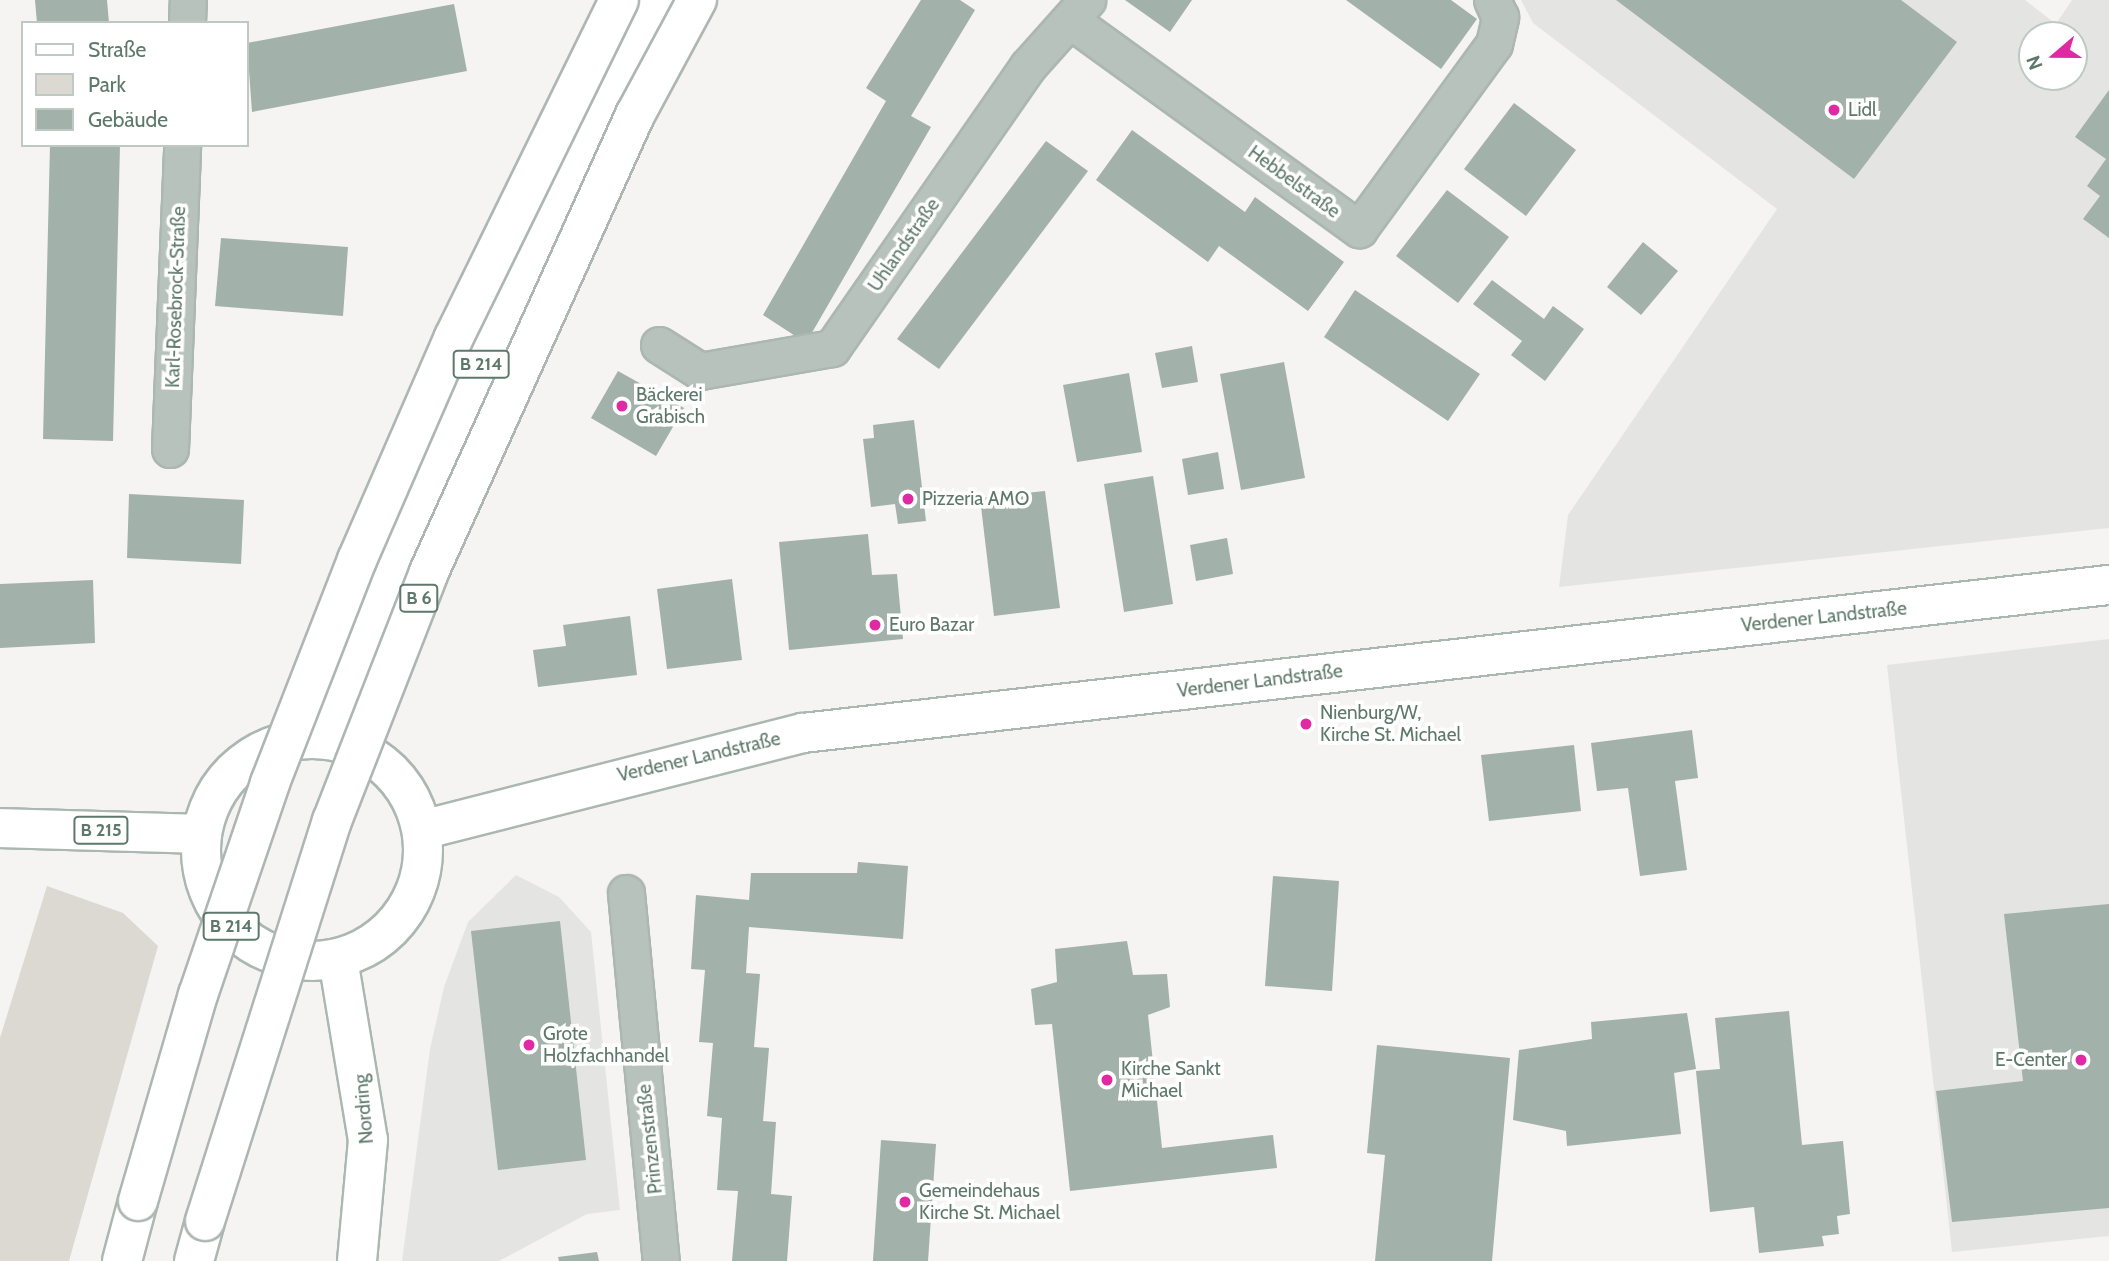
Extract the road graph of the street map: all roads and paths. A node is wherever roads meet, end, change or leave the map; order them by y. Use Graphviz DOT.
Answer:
graph roads {
  1 [pos="188,0"];
  2 [pos="619,0"];
  3 [pos="658,0"];
  4 [pos="697,0"];
  5 [pos="1492,0"];
  6 [pos="1081,11"];
  7 [pos="187,21"];
  8 [pos="182,147"];
  9 [pos="659,345"];
  10 [pos="170,449"];
  11 [pos="2109,585"];
  12 [pos="325,737"];
  13 [pos="0,828"];
  14 [pos="422,830"];
  15 [pos="201,834"];
  16 [pos="626,892"];
  17 [pos="338,959"];
  18 [pos="122,1261"];
  19 [pos="194,1261"];
  20 [pos="357,1261"];
  21 [pos="662,1261"];
  1 -- 7 [label="street"];
  2 -- 18 [label="main road, bridge"];
  3 -- 12 [label="main road, B 214"];
  4 -- 19 [label="main road, B 6, bridge"];
  5 -- 6 [label="street, Hebbelstraße"];
  6 -- 9 [label="street, Uhlandstraße"];
  8 -- 10 [label="street, Karl-Rosebrock-Straße"];
  11 -- 14 [label="main road, Verdener Landstraße"];
  12 -- 14 [label="main road, B 214"];
  12 -- 15 [label="main road, B 214"];
  13 -- 15 [label="main road, B 215"];
  14 -- 17 [label="main road, B 214"];
  15 -- 17 [label="main road, B 214"];
  16 -- 21 [label="street, Prinzenstraße"];
  17 -- 20 [label="main road, Nordring"];
}
